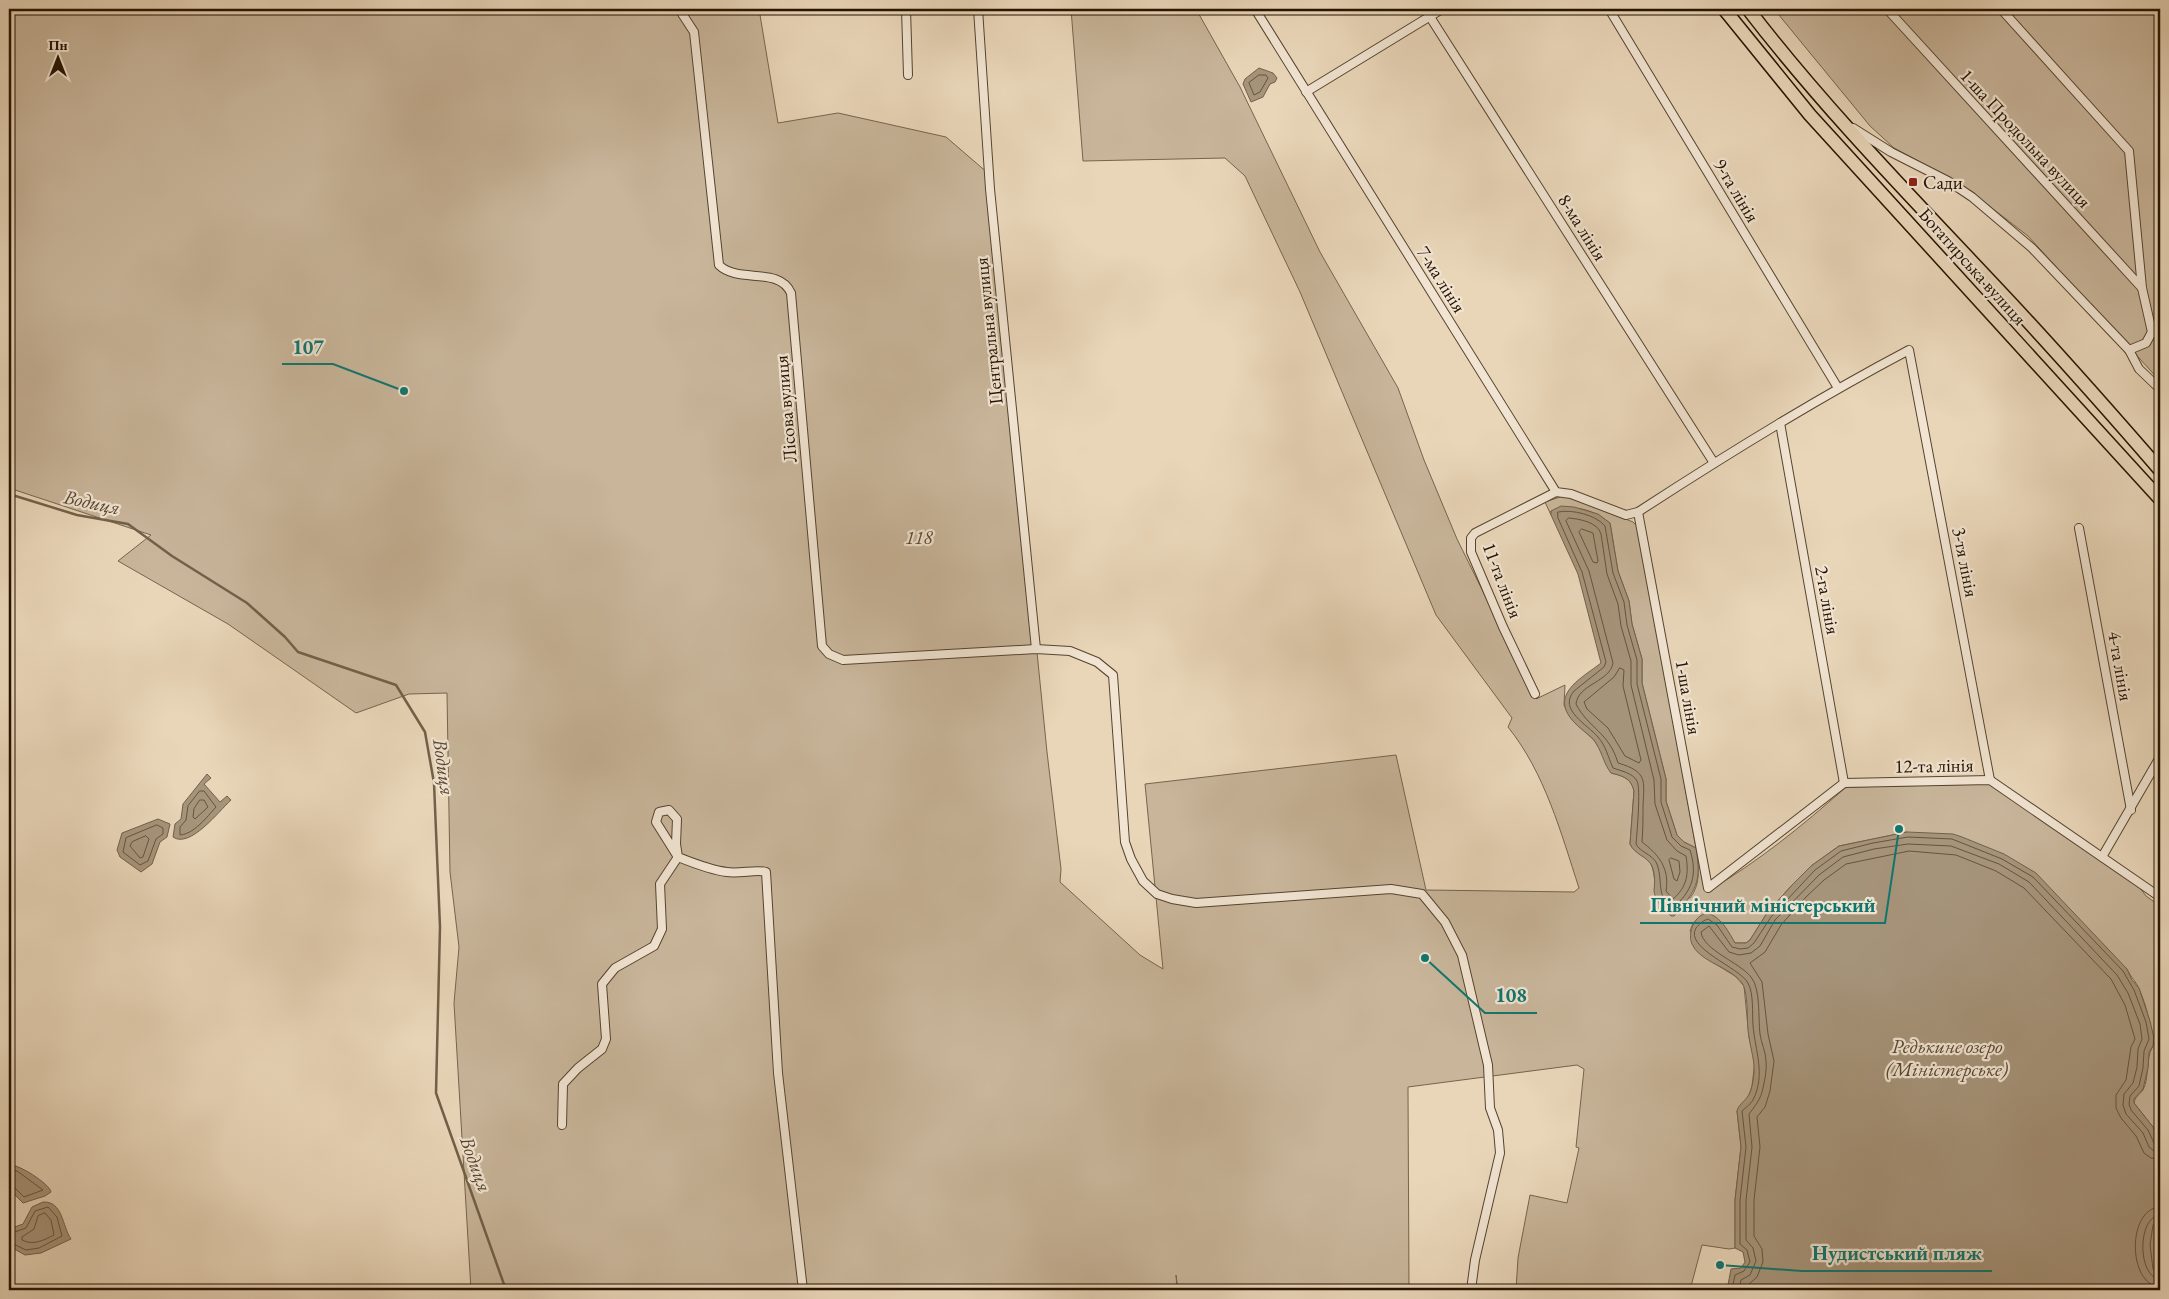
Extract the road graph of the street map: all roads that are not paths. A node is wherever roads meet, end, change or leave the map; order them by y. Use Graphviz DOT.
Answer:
graph roads {
  1 [pos="680,9"];
  2 [pos="906,9"];
  3 [pos="978,9"];
  4 [pos="1255,9"];
  5 [pos="1442,9"];
  6 [pos="1609,9"];
  7 [pos="1724,9"];
  8 [pos="1748,9"];
  9 [pos="1887,9"];
  10 [pos="2000,9"];
  11 [pos="1427,12"];
  12 [pos="908,75"];
  13 [pos="1306,92"];
  14 [pos="1843,122"];
  15 [pos="2142,288"];
  16 [pos="2160,328"];
  17 [pos="2152,332"];
  18 [pos="2129,350"];
  19 [pos="1838,388"];
  20 [pos="2160,389"];
  21 [pos="1780,423"];
  22 [pos="1714,463"];
  23 [pos="2160,470"];
  24 [pos="1556,492"];
  25 [pos="2160,499"];
  26 [pos="1638,512"];
  27 [pos="2079,528"];
  28 [pos="1036,649"];
  29 [pos="1535,694"];
  30 [pos="2160,757"];
  31 [pos="1990,780"];
  32 [pos="1844,783"];
  33 [pos="2131,810"];
  34 [pos="678,857"];
  35 [pos="2102,857"];
  36 [pos="2160,897"];
  37 [pos="562,1125"];
  38 [pos="803,1290"];
  39 [pos="1471,1290"];
  1 -- 28 [label="street, Лісова вулиця"];
  2 -- 12 [label="street"];
  3 -- 28 [label="street, Центральна вулиця"];
  4 -- 13 [label="street, 7-ма лінія"];
  5 -- 11 [label="street"];
  6 -- 19 [label="street, 9-та лінія"];
  7 -- 25 [label="main road, Богатирська вулиця"];
  8 -- 14 [label="main road, Богатирська вулиця"];
  9 -- 15 [label="street, 1-ша Продольна вулиця"];
  10 -- 15 [label="street"];
  11 -- 13 [label="street"];
  11 -- 22 [label="street, 8-ма лінія"];
  13 -- 24 [label="street, 7-ма лінія"];
  14 -- 18 [label="street"];
  14 -- 23 [label="main road, Богатирська вулиця"];
  15 -- 17 [label="street"];
  16 -- 17 [label="street"];
  17 -- 18 [label="street"];
  18 -- 20 [label="street"];
  19 -- 21 [label="street"];
  19 -- 31 [label="street, 3-тя лінія"];
  21 -- 22 [label="street"];
  21 -- 32 [label="street, 2-га лінія"];
  22 -- 26 [label="street"];
  24 -- 26 [label="street"];
  24 -- 29 [label="street, 11-та лінія"];
  26 -- 32 [label="street, 1-ша лінія"];
  27 -- 33 [label="street, 4-та лінія"];
  28 -- 39 [label="street"];
  30 -- 33 [label="street"];
  31 -- 32 [label="street, 12-та лінія"];
  31 -- 35 [label="street, 12-та лінія"];
  33 -- 35 [label="street"];
  34 -- 34 [label="street"];
  34 -- 37 [label="street"];
  34 -- 38 [label="street"];
  35 -- 36 [label="street, 12-та лінія"];
}
